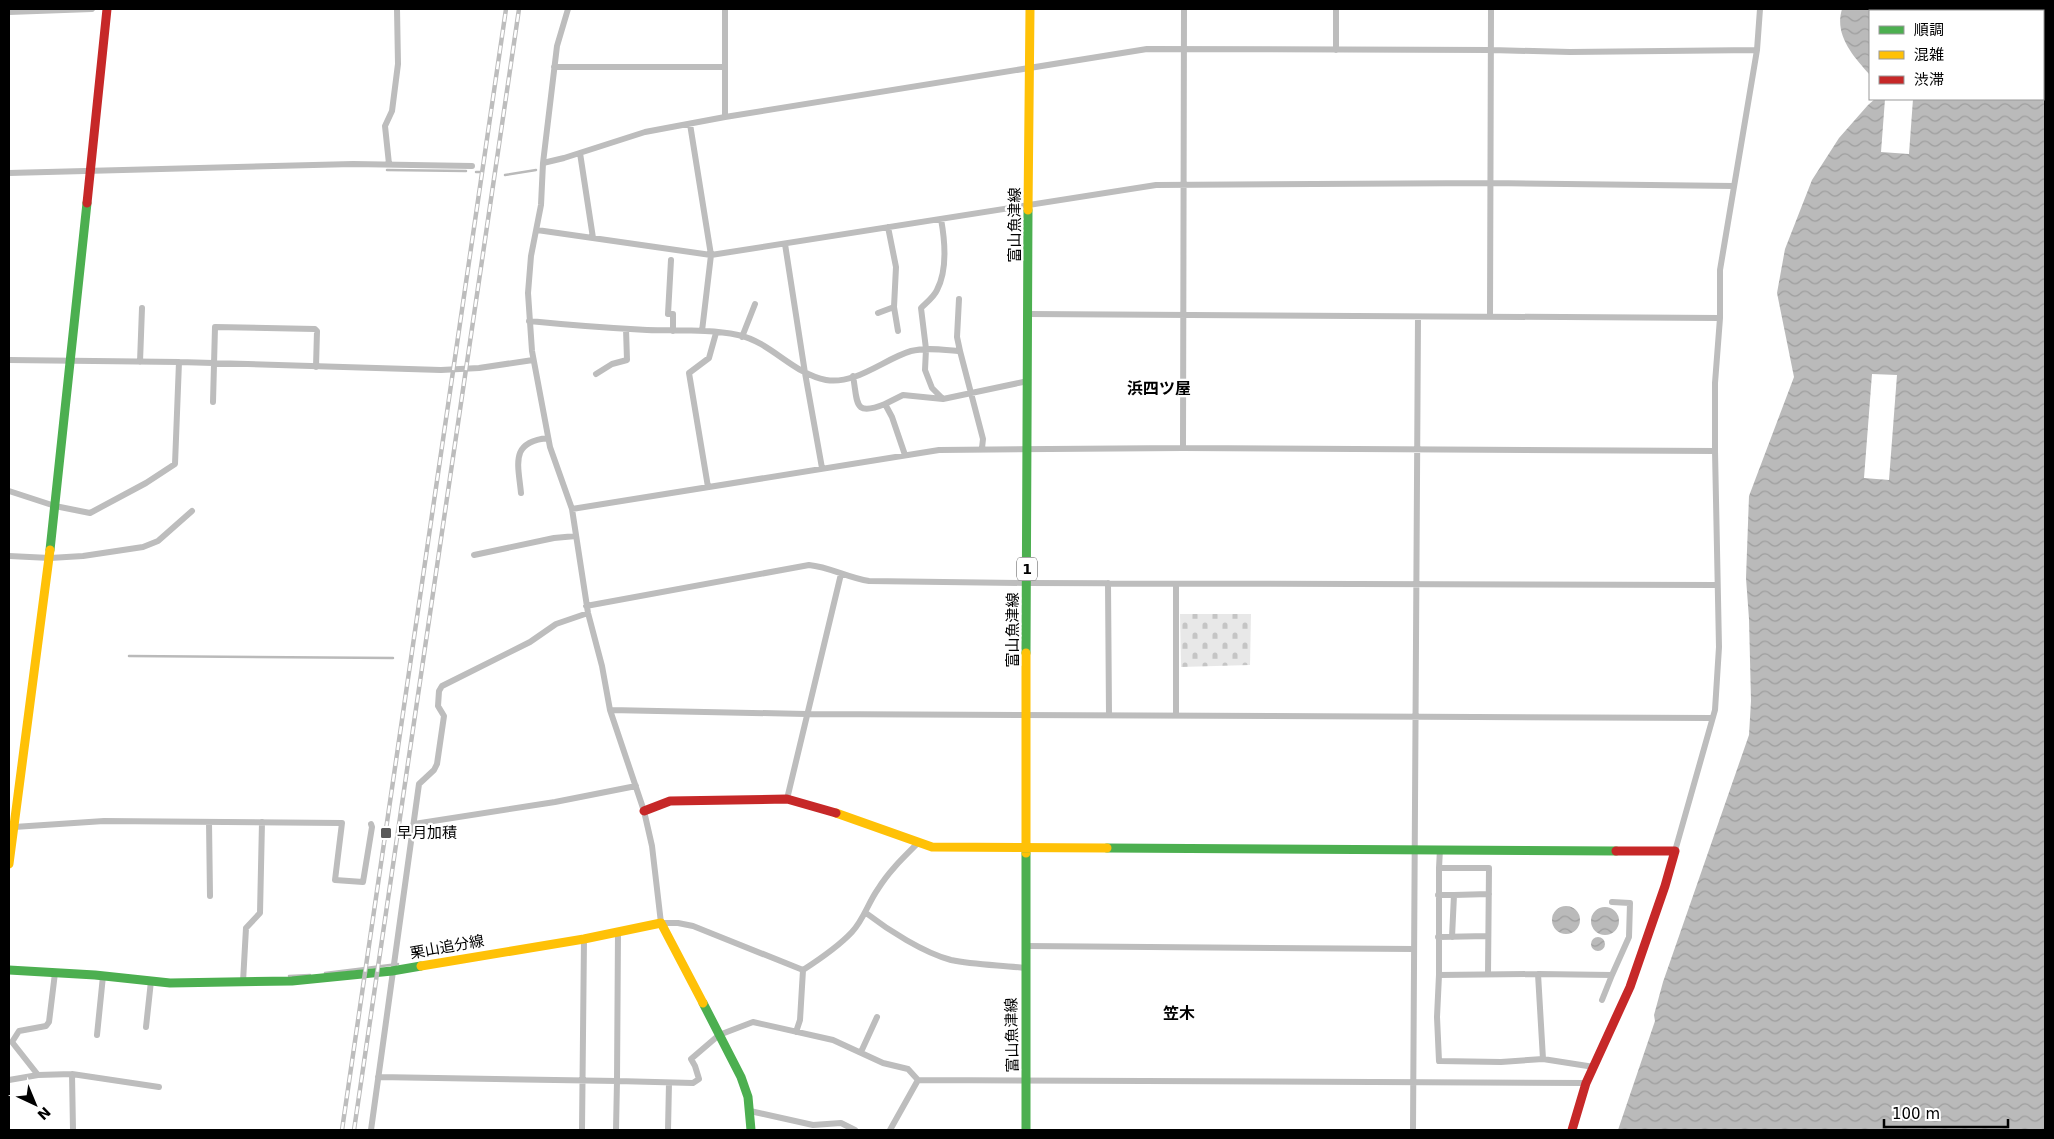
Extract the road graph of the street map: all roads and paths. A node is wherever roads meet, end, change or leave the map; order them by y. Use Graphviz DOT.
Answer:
graph roads {
  1 [pos="92,9"];
  2 [pos="107,9"];
  3 [pos="397,9"];
  4 [pos="568,9"];
  5 [pos="725,9"];
  6 [pos="1030,9"];
  7 [pos="1184,9"];
  8 [pos="1336,9"];
  9 [pos="1491,9"];
  10 [pos="1760,9"];
  11 [pos="9,12"];
  12 [pos="1184,49"];
  13 [pos="1336,50"];
  14 [pos="1491,50"];
  15 [pos="1757,50"];
  16 [pos="554,67"];
  17 [pos="725,67"];
  18 [pos="1031,68"];
  19 [pos="726,116"];
  20 [pos="690,124"];
  21 [pos="580,153"];
  22 [pos="543,163"];
  23 [pos="389,164"];
  24 [pos="472,166"];
  25 [pos="90,171"];
  26 [pos="9,173"];
  27 [pos="1491,183"];
  28 [pos="1183,184"];
  29 [pos="1734,186"];
  30 [pos="1028,204"];
  31 [pos="940,219"];
  32 [pos="888,227"];
  33 [pos="537,230"];
  34 [pos="593,238"];
  35 [pos="785,244"];
  36 [pos="711,255"];
  37 [pos="670,260"];
  38 [pos="959,299"];
  39 [pos="755,304"];
  40 [pos="894,307"];
  41 [pos="142,308"];
  42 [pos="878,312"];
  43 [pos="1029,314"];
  44 [pos="1183,315"];
  45 [pos="1490,316"];
  46 [pos="1418,317"];
  47 [pos="1720,318"];
  48 [pos="529,321"];
  49 [pos="626,329"];
  50 [pos="673,331"];
  51 [pos="702,331"];
  52 [pos="898,331"];
  53 [pos="716,332"];
  54 [pos="742,337"];
  55 [pos="926,349"];
  56 [pos="960,351"];
  57 [pos="9,360"];
  58 [pos="533,360"];
  59 [pos="69,361"];
  60 [pos="140,362"];
  61 [pos="179,362"];
  62 [pos="214,363"];
  63 [pos="316,367"];
  64 [pos="805,373"];
  65 [pos="596,374"];
  66 [pos="853,376"];
  67 [pos="1028,380"];
  68 [pos="972,393"];
  69 [pos="943,399"];
  70 [pos="213,402"];
  71 [pos="885,404"];
  72 [pos="548,438"];
  73 [pos="982,448"];
  74 [pos="1026,448"];
  75 [pos="1183,448"];
  76 [pos="1418,449"];
  77 [pos="1715,451"];
  78 [pos="905,455"];
  79 [pos="822,468"];
  80 [pos="708,487"];
  81 [pos="9,491"];
  82 [pos="521,492"];
  83 [pos="55,506"];
  84 [pos="572,510"];
  85 [pos="192,511"];
  86 [pos="576,536"];
  87 [pos="474,555"];
  88 [pos="9,556"];
  89 [pos="50,558"];
  90 [pos="841,574"];
  91 [pos="1027,583"];
  92 [pos="1108,583"];
  93 [pos="1176,584"];
  94 [pos="1417,584"];
  95 [pos="1717,585"];
  96 [pos="586,606"];
  97 [pos="588,613"];
  98 [pos="610,710"];
  99 [pos="806,714"];
  100 [pos="1028,714"];
  101 [pos="1108,715"];
  102 [pos="1176,715"];
  103 [pos="1416,716"];
  104 [pos="1712,718"];
  105 [pos="636,786"];
  106 [pos="786,799"];
  107 [pos="644,811"];
  108 [pos="12,815"];
  109 [pos="209,822"];
  110 [pos="262,822"];
  111 [pos="371,824"];
  112 [pos="414,824"];
  113 [pos="14,827"];
  114 [pos="919,842"];
  115 [pos="1028,846"];
  116 [pos="1413,849"];
  117 [pos="1440,849"];
  118 [pos="1675,851"];
  119 [pos="9,864"];
  120 [pos="1439,868"];
  121 [pos="1488,894"];
  122 [pos="1438,895"];
  123 [pos="1454,895"];
  124 [pos="210,896"];
  125 [pos="1612,902"];
  126 [pos="866,913"];
  127 [pos="660,923"];
  128 [pos="618,932"];
  129 [pos="1488,936"];
  130 [pos="1452,937"];
  131 [pos="584,938"];
  132 [pos="1438,938"];
  133 [pos="1026,946"];
  134 [pos="1414,949"];
  135 [pos="1025,968"];
  136 [pos="9,970"];
  137 [pos="803,970"];
  138 [pos="392,971"];
  139 [pos="55,973"];
  140 [pos="1488,974"];
  141 [pos="1538,974"];
  142 [pos="1439,975"];
  143 [pos="1612,975"];
  144 [pos="103,976"];
  145 [pos="151,981"];
  146 [pos="243,982"];
  147 [pos="1602,1000"];
  148 [pos="877,1017"];
  149 [pos="146,1027"];
  150 [pos="796,1032"];
  151 [pos="97,1035"];
  152 [pos="719,1035"];
  153 [pos="861,1052"];
  154 [pos="1543,1059"];
  155 [pos="1594,1067"];
  156 [pos="72,1074"];
  157 [pos="38,1075"];
  158 [pos="378,1077"];
  159 [pos="9,1080"];
  160 [pos="918,1080"];
  161 [pos="582,1081"];
  162 [pos="617,1081"];
  163 [pos="1026,1082"];
  164 [pos="669,1083"];
  165 [pos="1412,1083"];
  166 [pos="1586,1084"];
  167 [pos="159,1087"];
  168 [pos="750,1111"];
  169 [pos="73,1130"];
  170 [pos="371,1130"];
  171 [pos="582,1130"];
  172 [pos="616,1130"];
  173 [pos="668,1130"];
  174 [pos="751,1130"];
  175 [pos="855,1130"];
  176 [pos="890,1130"];
  177 [pos="1026,1130"];
  178 [pos="1413,1130"];
  179 [pos="1572,1130"];
  1 -- 11 [label="street"];
  2 -- 25 [label="street"];
  3 -- 23 [label="street"];
  4 -- 16 [label="street"];
  5 -- 17 [label="street"];
  6 -- 18 [label="street, 富山魚津線 / 1"];
  7 -- 12 [label="street"];
  8 -- 13 [label="street"];
  9 -- 14 [label="street"];
  10 -- 15 [label="street"];
  12 -- 13 [label="street"];
  12 -- 18 [label="street"];
  12 -- 28 [label="street"];
  13 -- 14 [label="street"];
  14 -- 15 [label="street"];
  14 -- 27 [label="street"];
  15 -- 29 [label="street"];
  16 -- 17 [label="street"];
  16 -- 22 [label="street"];
  17 -- 19 [label="street"];
  18 -- 19 [label="street"];
  18 -- 30 [label="street, 富山魚津線 / 1"];
  19 -- 20 [label="street"];
  20 -- 21 [label="street"];
  20 -- 36 [label="street"];
  21 -- 22 [label="street"];
  21 -- 34 [label="street"];
  22 -- 33 [label="street"];
  23 -- 24 [label="street"];
  23 -- 25 [label="street"];
  25 -- 26 [label="street"];
  25 -- 59 [label="street"];
  27 -- 28 [label="street"];
  27 -- 29 [label="street"];
  27 -- 45 [label="street"];
  28 -- 30 [label="street"];
  28 -- 44 [label="street"];
  29 -- 47 [label="street"];
  30 -- 31 [label="street"];
  30 -- 43 [label="street, 富山魚津線 / 1"];
  31 -- 32 [label="street"];
  31 -- 55 [label="street"];
  32 -- 35 [label="street"];
  32 -- 40 [label="street"];
  33 -- 34 [label="street"];
  33 -- 48 [label="street"];
  34 -- 36 [label="street"];
  35 -- 36 [label="street"];
  35 -- 64 [label="street"];
  36 -- 51 [label="street"];
  37 -- 50 [label="street"];
  38 -- 56 [label="street"];
  39 -- 54 [label="street"];
  40 -- 42 [label="street"];
  40 -- 52 [label="street"];
  41 -- 60 [label="street"];
  43 -- 44 [label="street"];
  43 -- 67 [label="street, 富山魚津線 / 1"];
  44 -- 46 [label="street"];
  44 -- 75 [label="street"];
  45 -- 46 [label="street"];
  45 -- 47 [label="street"];
  46 -- 76 [label="street"];
  47 -- 77 [label="street"];
  48 -- 49 [label="street"];
  48 -- 58 [label="street"];
  49 -- 50 [label="street"];
  49 -- 65 [label="street"];
  50 -- 51 [label="street"];
  51 -- 53 [label="street"];
  53 -- 54 [label="street"];
  53 -- 80 [label="street"];
  54 -- 64 [label="street"];
  55 -- 56 [label="street"];
  55 -- 66 [label="street"];
  55 -- 69 [label="street"];
  56 -- 68 [label="street"];
  57 -- 59 [label="street"];
  58 -- 63 [label="street"];
  58 -- 72 [label="street"];
  59 -- 60 [label="street"];
  59 -- 83 [label="street"];
  60 -- 61 [label="street"];
  61 -- 62 [label="street"];
  61 -- 83 [label="street"];
  62 -- 63 [label="street"];
  62 -- 63 [label="street"];
  62 -- 70 [label="street"];
  64 -- 66 [label="street"];
  64 -- 79 [label="street"];
  66 -- 71 [label="street"];
  67 -- 68 [label="street"];
  67 -- 74 [label="street, 富山魚津線 / 1"];
  68 -- 69 [label="street"];
  68 -- 73 [label="street"];
  69 -- 71 [label="street"];
  71 -- 78 [label="street"];
  72 -- 82 [label="street"];
  72 -- 84 [label="street"];
  73 -- 74 [label="street"];
  73 -- 78 [label="street"];
  74 -- 75 [label="street"];
  74 -- 91 [label="street, 富山魚津線 / 1"];
  75 -- 76 [label="street"];
  76 -- 77 [label="street"];
  76 -- 94 [label="street"];
  77 -- 95 [label="street"];
  78 -- 79 [label="street"];
  79 -- 80 [label="street"];
  80 -- 84 [label="street"];
  81 -- 83 [label="street"];
  83 -- 89 [label="street"];
  84 -- 86 [label="street"];
  85 -- 89 [label="street"];
  86 -- 87 [label="street"];
  86 -- 96 [label="street"];
  88 -- 89 [label="street"];
  89 -- 108 [label="street"];
  90 -- 91 [label="street"];
  90 -- 96 [label="street"];
  90 -- 99 [label="street"];
  91 -- 92 [label="street"];
  91 -- 100 [label="street, 富山魚津線 / 1"];
  92 -- 93 [label="street"];
  92 -- 101 [label="street"];
  93 -- 94 [label="street"];
  93 -- 102 [label="street"];
  94 -- 95 [label="street"];
  94 -- 103 [label="street"];
  95 -- 104 [label="street"];
  96 -- 97 [label="street"];
  97 -- 98 [label="street"];
  97 -- 112 [label="street"];
  98 -- 99 [label="street"];
  98 -- 105 [label="street"];
  99 -- 100 [label="street"];
  99 -- 106 [label="street"];
  100 -- 101 [label="street"];
  100 -- 115 [label="street, 富山魚津線 / 1"];
  101 -- 102 [label="street"];
  102 -- 103 [label="street"];
  103 -- 104 [label="street"];
  103 -- 116 [label="street"];
  104 -- 118 [label="street"];
  105 -- 107 [label="street"];
  105 -- 112 [label="street"];
  106 -- 107 [label="street"];
  106 -- 114 [label="street"];
  107 -- 127 [label="street"];
  108 -- 113 [label="street"];
  109 -- 110 [label="street"];
  109 -- 113 [label="street"];
  109 -- 124 [label="street"];
  110 -- 111 [label="street"];
  110 -- 146 [label="street"];
  112 -- 138 [label="street"];
  113 -- 119 [label="street"];
  114 -- 115 [label="street"];
  114 -- 126 [label="street"];
  115 -- 116 [label="street"];
  115 -- 133 [label="street, 富山魚津線 / 1"];
  116 -- 117 [label="street"];
  116 -- 134 [label="street"];
  117 -- 118 [label="street"];
  117 -- 120 [label="street"];
  118 -- 155 [label="street"];
  120 -- 121 [label="street"];
  120 -- 122 [label="street"];
  121 -- 123 [label="street"];
  121 -- 129 [label="street"];
  122 -- 123 [label="street"];
  122 -- 132 [label="street"];
  123 -- 130 [label="street"];
  125 -- 143 [label="street"];
  126 -- 135 [label="street"];
  126 -- 137 [label="street"];
  127 -- 128 [label="street, 栗山追分線"];
  127 -- 137 [label="street"];
  127 -- 152 [label="street"];
  128 -- 131 [label="street, 栗山追分線"];
  128 -- 162 [label="street"];
  129 -- 130 [label="street"];
  129 -- 140 [label="street"];
  130 -- 132 [label="street"];
  131 -- 138 [label="street, 栗山追分線"];
  131 -- 161 [label="street"];
  132 -- 142 [label="street"];
  133 -- 134 [label="street"];
  133 -- 135 [label="street, 富山魚津線 / 1"];
  134 -- 165 [label="street"];
  135 -- 163 [label="street, 富山魚津線 / 1"];
  136 -- 139 [label="street, 栗山追分線"];
  137 -- 150 [label="street"];
  138 -- 146 [label="street, 栗山追分線"];
  138 -- 158 [label="street"];
  139 -- 144 [label="street, 栗山追分線"];
  139 -- 157 [label="street"];
  140 -- 141 [label="street"];
  140 -- 142 [label="street"];
  141 -- 143 [label="street"];
  141 -- 154 [label="street"];
  142 -- 154 [label="street"];
  143 -- 147 [label="street"];
  144 -- 145 [label="street, 栗山追分線"];
  144 -- 151 [label="street"];
  145 -- 146 [label="street, 栗山追分線"];
  145 -- 149 [label="street"];
  148 -- 153 [label="street"];
  150 -- 152 [label="street"];
  150 -- 153 [label="street"];
  152 -- 164 [label="street"];
  152 -- 168 [label="street"];
  153 -- 160 [label="street"];
  154 -- 155 [label="street"];
  155 -- 166 [label="street"];
  156 -- 157 [label="street"];
  156 -- 167 [label="street"];
  156 -- 169 [label="street"];
  157 -- 159 [label="street"];
  158 -- 161 [label="street"];
  158 -- 170 [label="street"];
  160 -- 163 [label="street"];
  160 -- 176 [label="street"];
  161 -- 162 [label="street"];
  161 -- 171 [label="street"];
  162 -- 164 [label="street"];
  162 -- 172 [label="street"];
  163 -- 165 [label="street"];
  163 -- 177 [label="street, 富山魚津線 / 1"];
  164 -- 173 [label="street"];
  165 -- 166 [label="street"];
  165 -- 178 [label="street"];
  166 -- 179 [label="street"];
  168 -- 174 [label="street"];
  168 -- 175 [label="street"];
}
